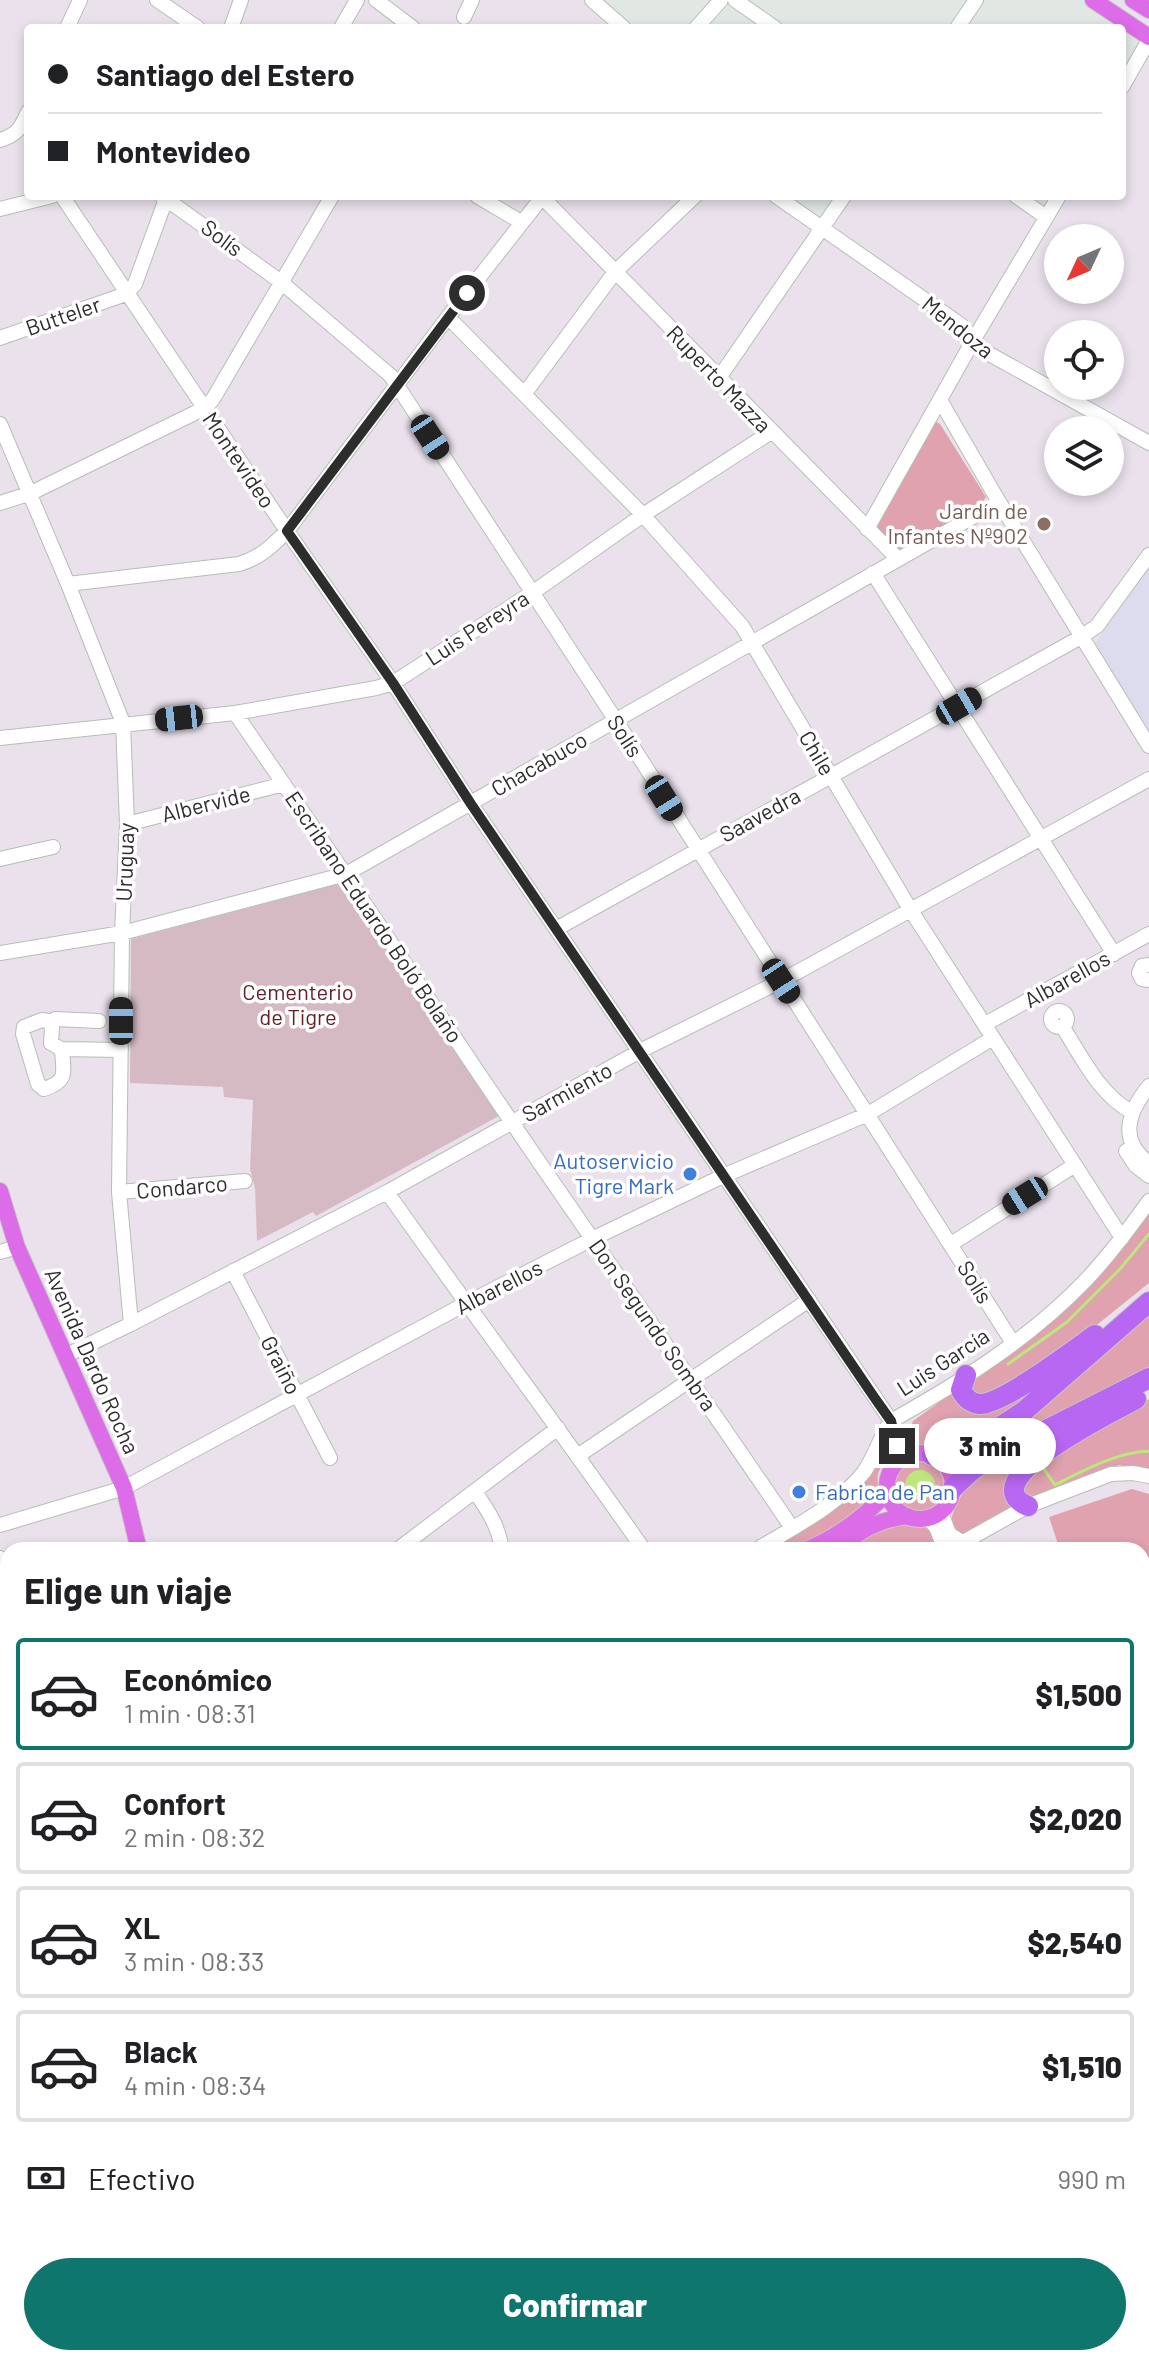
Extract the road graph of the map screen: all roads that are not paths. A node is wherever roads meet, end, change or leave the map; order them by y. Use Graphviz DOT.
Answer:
graph roads {
  1 [pos="80,0"];
  2 [pos="157,0"];
  3 [pos="241,0"];
  4 [pos="357,0"];
  5 [pos="376,0"];
  6 [pos="472,0"];
  7 [pos="592,0"];
  8 [pos="721,0"];
  9 [pos="735,0"];
  10 [pos="976,0"];
  11 [pos="1093,0"];
  12 [pos="1133,0"];
  13 [pos="1149,10"];
  14 [pos="464,17"];
  15 [pos="69,24"];
  16 [pos="192,24"];
  17 [pos="232,24"];
  18 [pos="343,24"];
  19 [pos="408,24"];
  20 [pos="619,24"];
  21 [pos="700,24"];
  22 [pos="769,24"];
  23 [pos="960,24"];
  24 [pos="1149,39"];
  25 [pos="1126,80"];
  26 [pos="24,120"];
  27 [pos="0,140"];
  28 [pos="36,200"];
  29 [pos="65,200"];
  30 [pos="164,200"];
  31 [pos="169,200"];
  32 [pos="330,200"];
  33 [pos="484,200"];
  34 [pos="539,200"];
  35 [pos="546,200"];
  36 [pos="691,200"];
  37 [pos="782,200"];
  38 [pos="841,200"];
  39 [pos="1022,200"];
  40 [pos="1057,200"];
  41 [pos="0,209"];
  42 [pos="1046,217"];
  43 [pos="521,222"];
  44 [pos="823,229"];
  45 [pos="615,272"];
  46 [pos="281,282"];
  47 [pos="126,294"];
  48 [pos="448,317"];
  49 [pos="0,338"];
  50 [pos="974,339"];
  51 [pos="719,378"];
  52 [pos="396,385"];
  53 [pos="525,393"];
  54 [pos="940,400"];
  55 [pos="205,408"];
  56 [pos="0,424"];
  57 [pos="771,432"];
  58 [pos="1149,443"];
  59 [pos="31,493"];
  60 [pos="999,502"];
  61 [pos="0,503"];
  62 [pos="643,515"];
  63 [pos="867,529"];
  64 [pos="287,531"];
  65 [pos="1149,555"];
  66 [pos="898,559"];
  67 [pos="873,573"];
  68 [pos="68,584"];
  69 [pos="532,593"];
  70 [pos="1081,637"];
  71 [pos="750,642"];
  72 [pos="393,683"];
  73 [pos="959,706"];
  74 [pos="235,713"];
  75 [pos="615,719"];
  76 [pos="123,723"];
  77 [pos="0,738"];
  78 [pos="1149,746"];
  79 [pos="831,776"];
  80 [pos="1149,779"];
  81 [pos="284,784"];
  82 [pos="471,804"];
  83 [pos="127,824"];
  84 [pos="1041,838"];
  85 [pos="53,847"];
  86 [pos="697,850"];
  87 [pos="0,859"];
  88 [pos="346,874"];
  89 [pos="910,909"];
  90 [pos="556,929"];
  91 [pos="122,933"];
  92 [pos="1149,934"];
  93 [pos="0,953"];
  94 [pos="1114,954"];
  95 [pos="1149,965"];
  96 [pos="1149,980"];
  97 [pos="781,981"];
  98 [pos="99,1021"];
  99 [pos="51,1024"];
  100 [pos="985,1024"];
  101 [pos="1062,1026"];
  102 [pos="993,1038"];
  103 [pos="62,1049"];
  104 [pos="121,1050"];
  105 [pos="640,1051"];
  106 [pos="1149,1086"];
  107 [pos="1128,1110"];
  108 [pos="868,1114"];
  109 [pos="512,1123"];
  110 [pos="1149,1163"];
  111 [pos="1075,1165"];
  112 [pos="723,1176"];
  113 [pos="1149,1176"];
  114 [pos="245,1181"];
  115 [pos="0,1191"];
  116 [pos="119,1192"];
  117 [pos="387,1192"];
  118 [pos="1149,1201"];
  119 [pos="1122,1238"];
  120 [pos="592,1239"];
  121 [pos="951,1244"];
  122 [pos="17,1247"];
  123 [pos="0,1252"];
  124 [pos="233,1271"];
  125 [pos="1149,1294"];
  126 [pos="809,1300"];
  127 [pos="1149,1302"];
  128 [pos="465,1304"];
  129 [pos="131,1324"];
  130 [pos="1013,1343"];
  131 [pos="67,1355"];
  132 [pos="966,1375"];
  133 [pos="1149,1378"];
  134 [pos="692,1380"];
  135 [pos="1149,1391"];
  136 [pos="297,1396"];
  137 [pos="914,1408"];
  138 [pos="891,1421"];
  139 [pos="558,1428"];
  140 [pos="904,1439"];
  141 [pos="925,1454"];
  142 [pos="579,1455"];
  143 [pos="330,1458"];
  144 [pos="897,1462"];
  145 [pos="1149,1476"];
  146 [pos="124,1488"];
  147 [pos="953,1488"];
  148 [pos="475,1492"];
  149 [pos="888,1492"];
  150 [pos="1038,1502"];
  151 [pos="935,1515"];
  152 [pos="908,1516"];
  153 [pos="0,1525"];
  154 [pos="792,1528"];
  155 [pos="949,1534"];
  156 [pos="137,1542"];
  157 [pos="408,1542"];
  158 [pos="501,1542"];
  159 [pos="639,1542"];
  160 [pos="769,1542"];
  161 [pos="821,1542"];
  162 [pos="846,1542"];
  163 [pos="943,1542"];
  164 [pos="948,1542"];
  165 [pos="980,1542"];
  1 -- 15 [label="street"];
  2 -- 16 [label="street"];
  3 -- 17 [label="street"];
  4 -- 18 [label="street"];
  5 -- 19 [label="street"];
  6 -- 14 [label="street"];
  7 -- 20 [label="street"];
  8 -- 21 [label="street"];
  9 -- 22 [label="street"];
  10 -- 23 [label="street"];
  11 -- 24 [label="main road"];
  12 -- 13 [label="main road"];
  24 -- 25 [label="street"];
  26 -- 27 [label="street"];
  28 -- 41 [label="street"];
  29 -- 47 [label="street, Montevideo"];
  30 -- 47 [label="street"];
  31 -- 46 [label="street, Solís"];
  32 -- 46 [label="street"];
  33 -- 43 [label="street"];
  34 -- 43 [label="street"];
  35 -- 45 [label="street, Ruperto Mazza"];
  36 -- 45 [label="street"];
  37 -- 44 [label="street, Mendoza"];
  38 -- 44 [label="street"];
  39 -- 42 [label="street"];
  40 -- 42 [label="street"];
  42 -- 50 [label="street"];
  43 -- 48 [label="street"];
  44 -- 50 [label="street, Mendoza"];
  44 -- 51 [label="street"];
  45 -- 51 [label="street, Ruperto Mazza"];
  45 -- 53 [label="street"];
  46 -- 52 [label="street, Solís"];
  46 -- 55 [label="street"];
  47 -- 49 [label="street, Butteler"];
  47 -- 55 [label="street, Montevideo"];
  48 -- 52 [label="street"];
  48 -- 53 [label="street, Chile"];
  50 -- 54 [label="street"];
  50 -- 58 [label="street, Mendoza"];
  51 -- 57 [label="street, Ruperto Mazza"];
  52 -- 64 [label="street"];
  52 -- 69 [label="street, Solís"];
  53 -- 62 [label="street, Chile"];
  54 -- 60 [label="street"];
  54 -- 63 [label="street"];
  55 -- 59 [label="street"];
  55 -- 64 [label="street, Montevideo"];
  56 -- 59 [label="street, Uruguay"];
  57 -- 62 [label="street, Luis Pereyra"];
  57 -- 63 [label="street, Ruperto Mazza"];
  59 -- 61 [label="street"];
  59 -- 68 [label="street, Uruguay"];
  60 -- 66 [label="street, Chacabuco"];
  60 -- 70 [label="street"];
  62 -- 69 [label="street, Luis Pereyra"];
  62 -- 71 [label="street, Chile"];
  63 -- 66 [label="street, Ruperto Mazza"];
  64 -- 68 [label="street"];
  64 -- 72 [label="street, Montevideo"];
  65 -- 70 [label="street, Saavedra"];
  66 -- 67 [label="street, Chacabuco"];
  67 -- 71 [label="street, Chacabuco"];
  67 -- 73 [label="street"];
  68 -- 76 [label="street, Uruguay"];
  69 -- 72 [label="street, Luis Pereyra"];
  69 -- 75 [label="street, Solís"];
  70 -- 73 [label="street, Saavedra"];
  70 -- 78 [label="street"];
  71 -- 75 [label="street, Chacabuco"];
  71 -- 79 [label="street, Chile"];
  72 -- 74 [label="street, Luis Pereyra"];
  72 -- 82 [label="street, Montevideo"];
  73 -- 79 [label="street, Saavedra"];
  73 -- 84 [label="street"];
  74 -- 76 [label="street, Luis Pereyra"];
  74 -- 81 [label="street, Escribano Eduardo Boló Bolaño"];
  75 -- 82 [label="street, Chacabuco"];
  75 -- 86 [label="street, Solís"];
  76 -- 77 [label="street, Luis Pereyra"];
  76 -- 83 [label="street, Uruguay"];
  79 -- 86 [label="street, Saavedra"];
  79 -- 89 [label="street, Chile"];
  80 -- 84 [label="street, Sarmiento"];
  81 -- 83 [label="street, Albervide"];
  81 -- 88 [label="street, Escribano Eduardo Boló Bolaño"];
  82 -- 88 [label="street, Chacabuco"];
  82 -- 90 [label="street, Montevideo"];
  83 -- 91 [label="street, Uruguay"];
  84 -- 89 [label="street, Sarmiento"];
  84 -- 94 [label="street"];
  85 -- 87 [label="street"];
  86 -- 90 [label="street, Saavedra"];
  86 -- 97 [label="street, Solís"];
  88 -- 91 [label="street, Chacabuco"];
  88 -- 109 [label="street, Escribano Eduardo Boló Bolaño"];
  89 -- 97 [label="street, Sarmiento"];
  89 -- 100 [label="street, Chile"];
  90 -- 105 [label="street, Montevideo"];
  91 -- 93 [label="street, Chacabuco"];
  91 -- 104 [label="street, Uruguay"];
  92 -- 94 [label="street, Albarellos"];
  94 -- 100 [label="street, Albarellos"];
  95 -- 96 [label="street"];
  97 -- 105 [label="street, Sarmiento"];
  97 -- 108 [label="street, Solís"];
  98 -- 99 [label="street"];
  99 -- 103 [label="street"];
  99 -- 103 [label="street"];
  100 -- 102 [label="street, Chile"];
  101 -- 107 [label="street"];
  102 -- 108 [label="street, Albarellos"];
  102 -- 111 [label="street, Chile"];
  103 -- 104 [label="street"];
  104 -- 116 [label="street, Uruguay"];
  105 -- 109 [label="street, Sarmiento"];
  105 -- 112 [label="street, Montevideo"];
  106 -- 107 [label="street"];
  107 -- 110 [label="street"];
  107 -- 113 [label="street"];
  108 -- 112 [label="street, Albarellos"];
  108 -- 121 [label="street, Solís"];
  109 -- 117 [label="street, Sarmiento"];
  109 -- 120 [label="street, Don Segundo Sombra"];
  111 -- 119 [label="street, Chile"];
  111 -- 121 [label="street"];
  112 -- 120 [label="street, Albarellos"];
  112 -- 126 [label="street, Montevideo"];
  114 -- 116 [label="street, Condarco"];
  115 -- 122 [label="main road, Avenida Dardo Rocha"];
  116 -- 129 [label="street, Uruguay"];
  117 -- 124 [label="street, Sarmiento"];
  117 -- 128 [label="street"];
  118 -- 119 [label="street, Luis García"];
  119 -- 130 [label="street, Luis García"];
  120 -- 128 [label="street, Albarellos"];
  120 -- 134 [label="street, Don Segundo Sombra"];
  121 -- 130 [label="street, Solís"];
  122 -- 123 [label="street"];
  122 -- 131 [label="main road, Avenida Dardo Rocha"];
  124 -- 129 [label="street, Sarmiento"];
  124 -- 136 [label="street, Graiño"];
  125 -- 132 [label="highway"];
  126 -- 134 [label="street"];
  126 -- 138 [label="street, Montevideo"];
  127 -- 141 [label="highway"];
  128 -- 136 [label="street, Albarellos"];
  128 -- 139 [label="street"];
  129 -- 131 [label="street, Sarmiento"];
  130 -- 132 [label="street, Luis García"];
  131 -- 146 [label="main road, Avenida Dardo Rocha"];
  132 -- 137 [label="street, Luis García"];
  133 -- 147 [label="highway"];
  134 -- 142 [label="street"];
  134 -- 154 [label="street, Don Segundo Sombra"];
  135 -- 150 [label="highway"];
  136 -- 143 [label="street, Graiño"];
  136 -- 146 [label="street, Albarellos"];
  137 -- 138 [label="street, Luis García"];
  137 -- 140 [label="street"];
  138 -- 140 [label="street, Montevideo"];
  138 -- 144 [label="street, Montevideo"];
  138 -- 154 [label="street, Luis García"];
  139 -- 142 [label="street"];
  139 -- 148 [label="street"];
  140 -- 141 [label="street, Montevideo"];
  141 -- 144 [label="main road"];
  141 -- 147 [label="main road"];
  142 -- 159 [label="street"];
  144 -- 149 [label="main road"];
  145 -- 150 [label="street"];
  146 -- 153 [label="street, Albarellos"];
  146 -- 156 [label="main road, Avenida Dardo Rocha"];
  147 -- 151 [label="main road"];
  148 -- 157 [label="street"];
  148 -- 158 [label="street"];
  149 -- 152 [label="main road"];
  149 -- 161 [label="main road"];
  150 -- 155 [label="street"];
  150 -- 165 [label="street"];
  151 -- 152 [label="main road"];
  151 -- 155 [label="street"];
  151 -- 163 [label="street"];
  152 -- 162 [label="main road"];
  154 -- 160 [label="street, Luis García"];
  155 -- 164 [label="street"];
}
